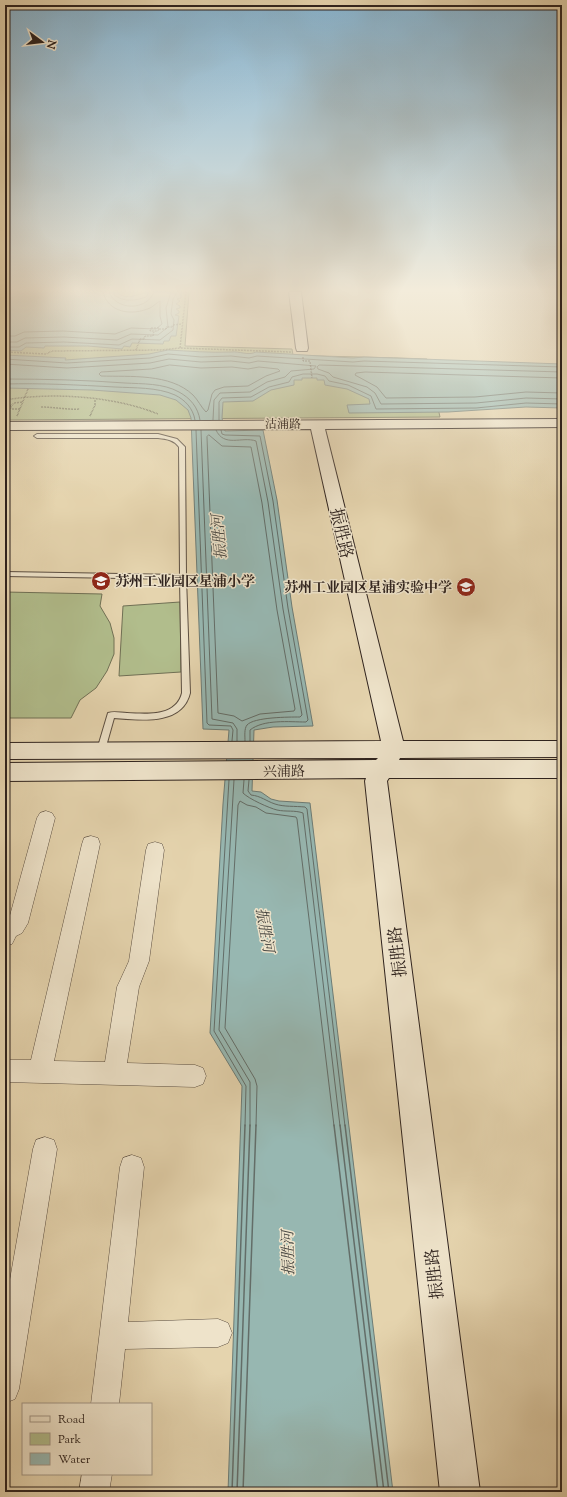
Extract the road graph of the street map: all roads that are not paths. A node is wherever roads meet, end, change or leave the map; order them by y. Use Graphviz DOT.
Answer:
graph roads {
  1 [pos="10,423"];
  2 [pos="562,423"];
  3 [pos="316,424"];
  4 [pos="37,436"];
  5 [pos="5,574"];
  6 [pos="183,576"];
  7 [pos="562,749"];
  8 [pos="101,750"];
  9 [pos="5,751"];
  10 [pos="388,759"];
  11 [pos="227,760"];
  12 [pos="562,769"];
  13 [pos="5,772"];
  14 [pos="46,818"];
  15 [pos="91,844"];
  16 [pos="155,850"];
  17 [pos="5,937"];
  18 [pos="5,1071"];
  19 [pos="40,1072"];
  20 [pos="114,1075"];
  21 [pos="195,1076"];
  22 [pos="46,1149"];
  23 [pos="132,1167"];
  24 [pos="218,1333"];
  25 [pos="113,1336"];
  26 [pos="5,1389"];
  27 [pos="105,1403"];
  28 [pos="97,1475"];
  29 [pos="94,1492"];
  30 [pos="460,1492"];
  1 -- 3 [label="street, 沽浦路"];
  2 -- 3 [label="street, 沽浦路"];
  3 -- 10 [label="street, 振胜路"];
  4 -- 6 [label="lane"];
  5 -- 6 [label="lane"];
  6 -- 8 [label="lane"];
  7 -- 10 [label="street, 兴浦路"];
  8 -- 9 [label="street, 兴浦路"];
  8 -- 11 [label="street, 兴浦路"];
  10 -- 11 [label="street, 兴浦路"];
  10 -- 12 [label="street, 兴浦路"];
  10 -- 30 [label="street, 振胜路"];
  11 -- 13 [label="street, 兴浦路"];
  14 -- 17 [label="street"];
  15 -- 19 [label="street"];
  16 -- 20 [label="street"];
  18 -- 19 [label="street"];
  19 -- 20 [label="street"];
  20 -- 21 [label="street"];
  22 -- 26 [label="street"];
  23 -- 25 [label="street"];
  24 -- 25 [label="street"];
  25 -- 27 [label="street"];
  28 -- 29 [label="street"];
}
